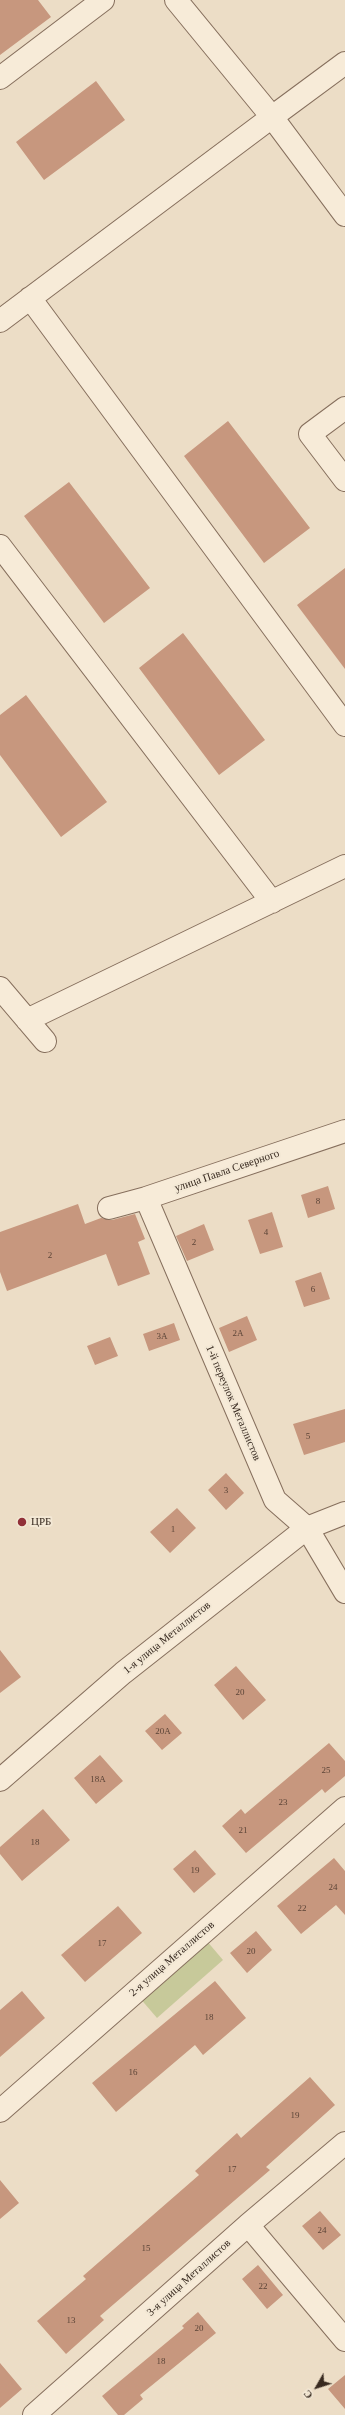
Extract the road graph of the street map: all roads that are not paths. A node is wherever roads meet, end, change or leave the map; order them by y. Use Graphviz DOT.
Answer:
graph roads {
  1 [pos="103,0"];
  2 [pos="180,1"];
  3 [pos="345,63"];
  4 [pos="0,78"];
  5 [pos="272,117"];
  6 [pos="345,215"];
  7 [pos="30,298"];
  8 [pos="0,321"];
  9 [pos="345,408"];
  10 [pos="345,480"];
  11 [pos="0,546"];
  12 [pos="345,725"];
  13 [pos="345,866"];
  14 [pos="272,902"];
  15 [pos="0,988"];
  16 [pos="28,1020"];
  17 [pos="45,1041"];
  18 [pos="345,1131"];
  19 [pos="146,1198"];
  20 [pos="109,1208"];
  21 [pos="345,1513"];
  22 [pos="306,1528"];
  23 [pos="345,1592"];
  24 [pos="0,1780"];
  25 [pos="345,1808"];
  26 [pos="0,2111"];
  27 [pos="345,2143"];
  28 [pos="248,2225"];
  29 [pos="345,2340"];
  30 [pos="34,2415"];
  1 -- 4 [label="street"];
  2 -- 5 [label="street"];
  3 -- 5 [label="street"];
  5 -- 6 [label="street"];
  5 -- 7 [label="street"];
  7 -- 8 [label="street"];
  7 -- 12 [label="street"];
  9 -- 10 [label="street"];
  11 -- 14 [label="street"];
  13 -- 14 [label="street"];
  14 -- 16 [label="street"];
  15 -- 16 [label="street"];
  16 -- 17 [label="street"];
  18 -- 19 [label="street, улица Павла Северного"];
  19 -- 20 [label="street, улица Павла Северного"];
  19 -- 22 [label="street, 1-й переулок Металлистов"];
  21 -- 22 [label="street, 1-я улица Металлистов"];
  22 -- 23 [label="street, 1-й переулок Металлистов"];
  22 -- 24 [label="street, 1-я улица Металлистов"];
  25 -- 26 [label="street, 2-я улица Металлистов"];
  27 -- 28 [label="street, 3-я улица Металлистов"];
  28 -- 29 [label="street"];
  28 -- 30 [label="street, 3-я улица Металлистов"];
}
